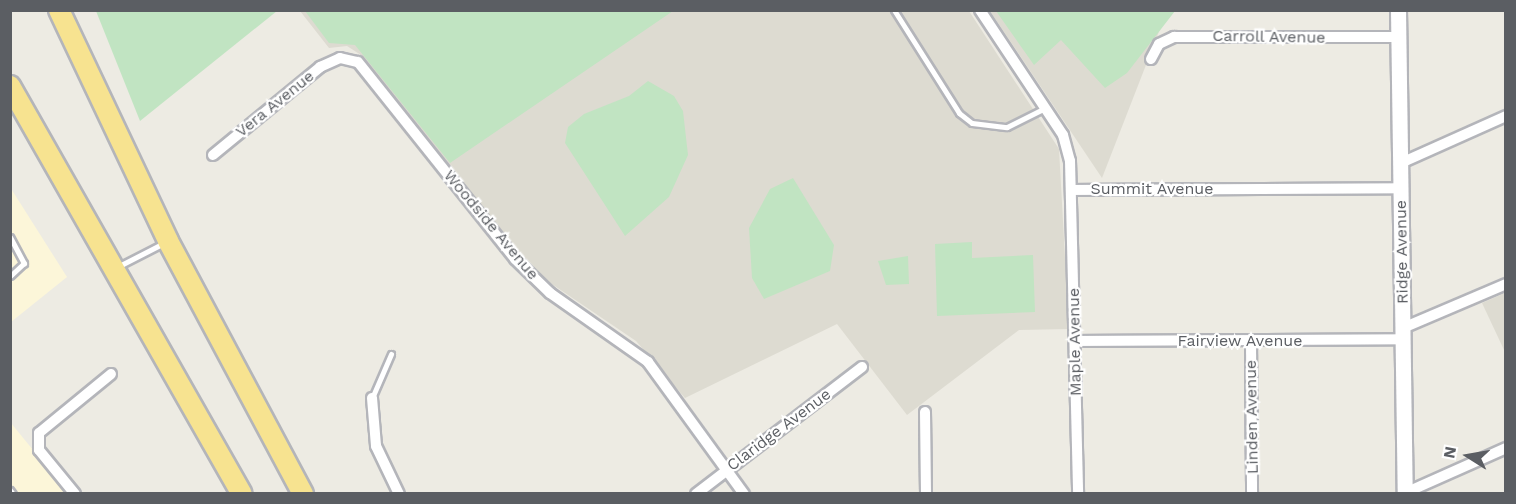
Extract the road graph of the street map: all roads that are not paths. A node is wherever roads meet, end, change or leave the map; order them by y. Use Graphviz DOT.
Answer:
graph roads {
  1 [pos="60,10"];
  2 [pos="894,10"];
  3 [pos="980,10"];
  4 [pos="1398,10"];
  5 [pos="1399,37"];
  6 [pos="340,58"];
  7 [pos="1151,59"];
  8 [pos="10,86"];
  9 [pos="10,95"];
  10 [pos="1045,108"];
  11 [pos="1506,117"];
  12 [pos="49,153"];
  13 [pos="213,155"];
  14 [pos="1401,163"];
  15 [pos="1402,188"];
  16 [pos="1071,190"];
  17 [pos="10,237"];
  18 [pos="168,240"];
  19 [pos="115,268"];
  20 [pos="10,276"];
  21 [pos="1506,284"];
  22 [pos="1403,333"];
  23 [pos="1076,341"];
  24 [pos="1251,341"];
  25 [pos="391,354"];
  26 [pos="862,367"];
  27 [pos="111,374"];
  28 [pos="372,398"];
  29 [pos="925,411"];
  30 [pos="1506,448"];
  31 [pos="726,470"];
  32 [pos="1404,493"];
  33 [pos="75,494"];
  34 [pos="242,494"];
  35 [pos="303,494"];
  36 [pos="399,494"];
  37 [pos="696,494"];
  38 [pos="744,494"];
  39 [pos="926,494"];
  40 [pos="1078,494"];
  41 [pos="1252,494"];
  1 -- 18 [label="highway"];
  2 -- 10 [label="lane"];
  3 -- 10 [label="street, Summit Avenue"];
  4 -- 5 [label="street, Ridge Avenue"];
  5 -- 7 [label="street, Carroll Avenue"];
  5 -- 14 [label="street, Ridge Avenue"];
  6 -- 13 [label="street, Vera Avenue"];
  6 -- 31 [label="street, Woodside Avenue"];
  8 -- 12 [label="highway"];
  9 -- 12 [label="highway"];
  10 -- 16 [label="street, Summit Avenue"];
  11 -- 14 [label="street"];
  12 -- 19 [label="highway"];
  14 -- 15 [label="street, Ridge Avenue"];
  15 -- 16 [label="street, Summit Avenue"];
  15 -- 22 [label="street, Ridge Avenue"];
  16 -- 23 [label="street, Maple Avenue"];
  17 -- 20 [label="lane"];
  18 -- 19 [label="lane"];
  18 -- 35 [label="highway"];
  19 -- 34 [label="highway"];
  21 -- 22 [label="street, Fairview Avenue"];
  22 -- 24 [label="street, Fairview Avenue"];
  22 -- 32 [label="street, Ridge Avenue"];
  23 -- 24 [label="street, Fairview Avenue"];
  23 -- 40 [label="street, Maple Avenue"];
  24 -- 41 [label="street, Linden Avenue"];
  25 -- 28 [label="lane"];
  26 -- 31 [label="street, Claridge Avenue"];
  27 -- 33 [label="street"];
  28 -- 36 [label="street"];
  29 -- 39 [label="street"];
  30 -- 32 [label="street"];
  31 -- 37 [label="street, Claridge Avenue"];
  31 -- 38 [label="street, Woodside Avenue"];
}
